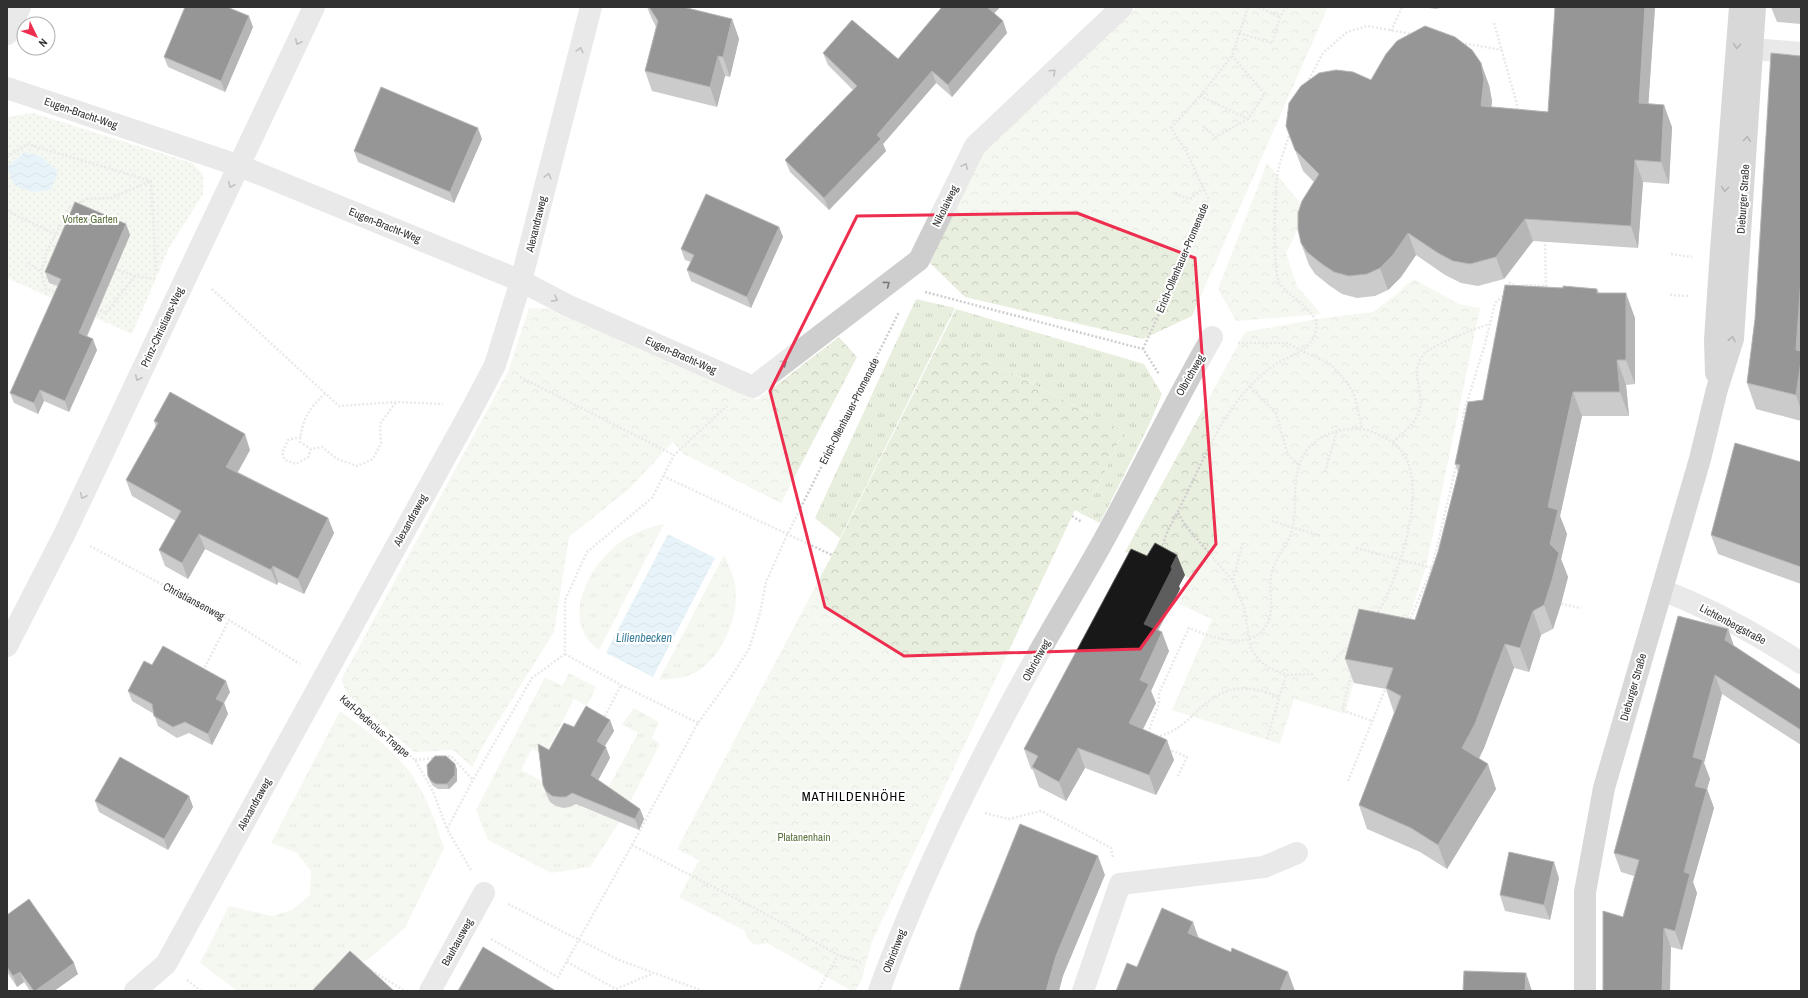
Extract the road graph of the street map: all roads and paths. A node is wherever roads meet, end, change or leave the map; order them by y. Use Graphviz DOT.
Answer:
graph roads {
  1 [pos="20,7"];
  2 [pos="314,7"];
  3 [pos="591,7"];
  4 [pos="1122,7"];
  5 [pos="1248,7"];
  6 [pos="1259,7"];
  7 [pos="1286,7"];
  8 [pos="1402,7"];
  9 [pos="1740,7"];
  10 [pos="1755,7"];
  11 [pos="1280,17"];
  12 [pos="1494,23"];
  13 [pos="1390,31"];
  14 [pos="1239,33"];
  15 [pos="7,34"];
  16 [pos="1413,34"];
  17 [pos="1457,42"];
  18 [pos="1754,49"];
  19 [pos="1502,50"];
  20 [pos="1801,53"];
  21 [pos="1232,56"];
  22 [pos="1306,85"];
  23 [pos="7,88"];
  24 [pos="1200,96"];
  25 [pos="1518,116"];
  26 [pos="1248,119"];
  27 [pos="1203,126"];
  28 [pos="1291,127"];
  29 [pos="7,157"];
  30 [pos="240,166"];
  31 [pos="151,181"];
  32 [pos="1203,188"];
  33 [pos="1175,194"];
  34 [pos="7,211"];
  35 [pos="1544,233"];
  36 [pos="55,234"];
  37 [pos="1671,254"];
  38 [pos="1699,258"];
  39 [pos="28,263"];
  40 [pos="190,268"];
  41 [pos="115,269"];
  42 [pos="41,272"];
  43 [pos="135,276"];
  44 [pos="521,281"];
  45 [pos="1509,282"];
  46 [pos="1517,287"];
  47 [pos="919,290"];
  48 [pos="1511,290"];
  49 [pos="1508,292"];
  50 [pos="60,294"];
  51 [pos="1670,295"];
  52 [pos="1691,296"];
  53 [pos="1495,303"];
  54 [pos="1501,303"];
  55 [pos="93,308"];
  56 [pos="900,309"];
  57 [pos="1490,324"];
  58 [pos="1212,337"];
  59 [pos="1238,343"];
  60 [pos="1143,349"];
  61 [pos="1302,351"];
  62 [pos="495,365"];
  63 [pos="753,387"];
  64 [pos="1250,387"];
  65 [pos="1717,389"];
  66 [pos="325,393"];
  67 [pos="1176,400"];
  68 [pos="396,402"];
  69 [pos="474,405"];
  70 [pos="1362,428"];
  71 [pos="1337,431"];
  72 [pos="1462,435"];
  73 [pos="301,437"];
  74 [pos="1393,442"];
  75 [pos="311,449"];
  76 [pos="674,455"];
  77 [pos="1458,457"];
  78 [pos="1299,465"];
  79 [pos="1325,472"];
  80 [pos="663,476"];
  81 [pos="1178,513"];
  82 [pos="1272,521"];
  83 [pos="1293,528"];
  84 [pos="787,535"];
  85 [pos="1321,536"];
  86 [pos="1164,541"];
  87 [pos="1243,542"];
  88 [pos="86,544"];
  89 [pos="1356,548"];
  90 [pos="832,556"];
  91 [pos="1400,559"];
  92 [pos="1432,568"];
  93 [pos="1438,570"];
  94 [pos="1233,581"];
  95 [pos="1662,590"];
  96 [pos="1561,604"];
  97 [pos="1581,608"];
  98 [pos="1376,615"];
  99 [pos="229,620"];
  100 [pos="1407,629"];
  101 [pos="1249,640"];
  102 [pos="1354,640"];
  103 [pos="7,646"];
  104 [pos="565,654"];
  105 [pos="1334,660"];
  106 [pos="298,663"];
  107 [pos="1801,663"];
  108 [pos="1353,668"];
  109 [pos="1313,674"];
  110 [pos="1286,675"];
  111 [pos="200,676"];
  112 [pos="1388,682"];
  113 [pos="621,685"];
  114 [pos="341,696"];
  115 [pos="1280,697"];
  116 [pos="1372,720"];
  117 [pos="601,723"];
  118 [pos="698,723"];
  119 [pos="1152,738"];
  120 [pos="1267,739"];
  121 [pos="1146,740"];
  122 [pos="1167,748"];
  123 [pos="415,760"];
  124 [pos="1177,778"];
  125 [pos="473,780"];
  126 [pos="1348,781"];
  127 [pos="958,806"];
  128 [pos="447,829"];
  129 [pos="632,845"];
  130 [pos="1297,853"];
  131 [pos="1120,884"];
  132 [pos="484,893"];
  133 [pos="580,940"];
  134 [pos="487,943"];
  135 [pos="838,955"];
  136 [pos="567,962"];
  137 [pos="366,966"];
  138 [pos="654,973"];
  139 [pos="882,981"];
  140 [pos="135,991"];
  141 [pos="405,991"];
  142 [pos="430,991"];
  143 [pos="703,991"];
  144 [pos="818,991"];
  145 [pos="1083,991"];
  146 [pos="1585,991"];
  1 -- 15 [label="street"];
  2 -- 30 [label="street, Prinz-Christians-Weg, one-way"];
  44 -- 3 [label="street, Alexandraweg, one-way"];
  63 -- 4 [label="street, Nikolaiweg, one-way"];
  5 -- 14 [label="path, Erich-Ollenhauer-Promenade"];
  6 -- 11 [label="path"];
  7 -- 11 [label="path"];
  8 -- 13 [label="path"];
  9 -- 65 [label="main road, Dieburger Straße, one-way"];
  10 -- 18 [label="main road, Dieburger Straße"];
  11 -- 14 [label="path"];
  12 -- 19 [label="path"];
  13 -- 16 [label="path"];
  13 -- 22 [label="path"];
  14 -- 21 [label="path, Erich-Ollenhauer-Promenade"];
  17 -- 19 [label="path"];
  18 -- 20 [label="street"];
  65 -- 18 [label="main road, Dieburger Straße, one-way"];
  19 -- 25 [label="path"];
  21 -- 24 [label="path, Erich-Ollenhauer-Promenade"];
  21 -- 26 [label="path"];
  23 -- 30 [label="street, Eugen-Bracht-Weg"];
  24 -- 26 [label="path"];
  24 -- 32 [label="path, Erich-Ollenhauer-Promenade"];
  26 -- 27 [label="path"];
  28 -- 61 [label="path"];
  29 -- 31 [label="path"];
  30 -- 40 [label="street, Prinz-Christians-Weg, one-way"];
  30 -- 44 [label="street, Eugen-Bracht-Weg"];
  31 -- 36 [label="path"];
  31 -- 43 [label="path"];
  32 -- 33 [label="path"];
  32 -- 60 [label="path, Erich-Ollenhauer-Promenade"];
  34 -- 36 [label="path"];
  35 -- 46 [label="path"];
  36 -- 42 [label="path"];
  37 -- 38 [label="path"];
  39 -- 42 [label="path"];
  40 -- 66 [label="path"];
  40 -- 103 [label="street, Prinz-Christians-Weg, one-way"];
  41 -- 43 [label="path"];
  42 -- 50 [label="path"];
  43 -- 55 [label="path"];
  44 -- 62 [label="street, Alexandraweg"];
  44 -- 63 [label="street, Eugen-Bracht-Weg, one-way"];
  45 -- 46 [label="path"];
  46 -- 48 [label="path"];
  47 -- 60 [label="path"];
  49 -- 53 [label="path"];
  51 -- 52 [label="path"];
  53 -- 54 [label="path"];
  53 -- 57 [label="path"];
  56 -- 84 [label="path, Erich-Ollenhauer-Promenade"];
  57 -- 72 [label="path"];
  57 -- 74 [label="path"];
  58 -- 67 [label="street, Olbrichweg"];
  59 -- 61 [label="path"];
  60 -- 67 [label="path"];
  61 -- 64 [label="path"];
  61 -- 70 [label="path"];
  62 -- 69 [label="street, Alexandraweg"];
  62 -- 76 [label="path"];
  63 -- 76 [label="path"];
  64 -- 78 [label="path"];
  64 -- 81 [label="path"];
  65 -- 95 [label="main road, Dieburger Straße"];
  66 -- 68 [label="path"];
  66 -- 73 [label="path"];
  67 -- 127 [label="street, Olbrichweg"];
  68 -- 69 [label="path"];
  68 -- 75 [label="path"];
  69 -- 140 [label="street, Alexandraweg"];
  70 -- 71 [label="path"];
  70 -- 74 [label="path"];
  71 -- 78 [label="path"];
  71 -- 79 [label="path"];
  73 -- 75 [label="path"];
  73 -- 75 [label="path"];
  74 -- 91 [label="path"];
  76 -- 80 [label="path"];
  77 -- 92 [label="path"];
  78 -- 83 [label="path"];
  80 -- 84 [label="path"];
  80 -- 104 [label="path"];
  81 -- 86 [label="path"];
  81 -- 94 [label="path"];
  82 -- 83 [label="path"];
  83 -- 85 [label="path"];
  83 -- 101 [label="path"];
  84 -- 90 [label="path"];
  84 -- 118 [label="path, Erich-Ollenhauer-Promenade"];
  87 -- 94 [label="path"];
  88 -- 99 [label="path, Christiansenweg"];
  89 -- 91 [label="path"];
  91 -- 92 [label="path"];
  91 -- 98 [label="path"];
  92 -- 93 [label="path"];
  92 -- 100 [label="path"];
  94 -- 101 [label="path"];
  95 -- 107 [label="street, Lichtenbergstraße"];
  95 -- 146 [label="main road, Dieburger Straße"];
  96 -- 97 [label="path"];
  99 -- 106 [label="path, Christiansenweg"];
  99 -- 111 [label="path"];
  101 -- 110 [label="path"];
  101 -- 121 [label="path"];
  102 -- 105 [label="path"];
  104 -- 113 [label="path"];
  104 -- 125 [label="path"];
  108 -- 116 [label="path"];
  109 -- 110 [label="path"];
  110 -- 115 [label="path"];
  112 -- 116 [label="path"];
  113 -- 117 [label="path"];
  113 -- 118 [label="path"];
  114 -- 123 [label="path, Karl-Dedecius-Treppe"];
  115 -- 119 [label="path"];
  115 -- 120 [label="path"];
  116 -- 126 [label="path"];
  118 -- 129 [label="path, Erich-Ollenhauer-Promenade"];
  122 -- 124 [label="path"];
  123 -- 125 [label="path, Karl-Dedecius-Treppe"];
  123 -- 128 [label="path, Karl-Dedecius-Treppe"];
  125 -- 128 [label="path"];
  127 -- 131 [label="path"];
  127 -- 139 [label="street, Olbrichweg"];
  128 -- 132 [label="path, Karl-Dedecius-Treppe"];
  129 -- 133 [label="path, Erich-Ollenhauer-Promenade"];
  129 -- 135 [label="path"];
  130 -- 131 [label="street"];
  131 -- 145 [label="street"];
  132 -- 133 [label="path"];
  132 -- 142 [label="street, Bauhausweg"];
  133 -- 136 [label="path, Erich-Ollenhauer-Promenade"];
  133 -- 138 [label="path"];
  134 -- 136 [label="path, Erich-Ollenhauer-Promenade"];
  135 -- 139 [label="path"];
  135 -- 144 [label="path"];
  136 -- 138 [label="path"];
  137 -- 141 [label="path"];
  138 -- 143 [label="path"];
}
